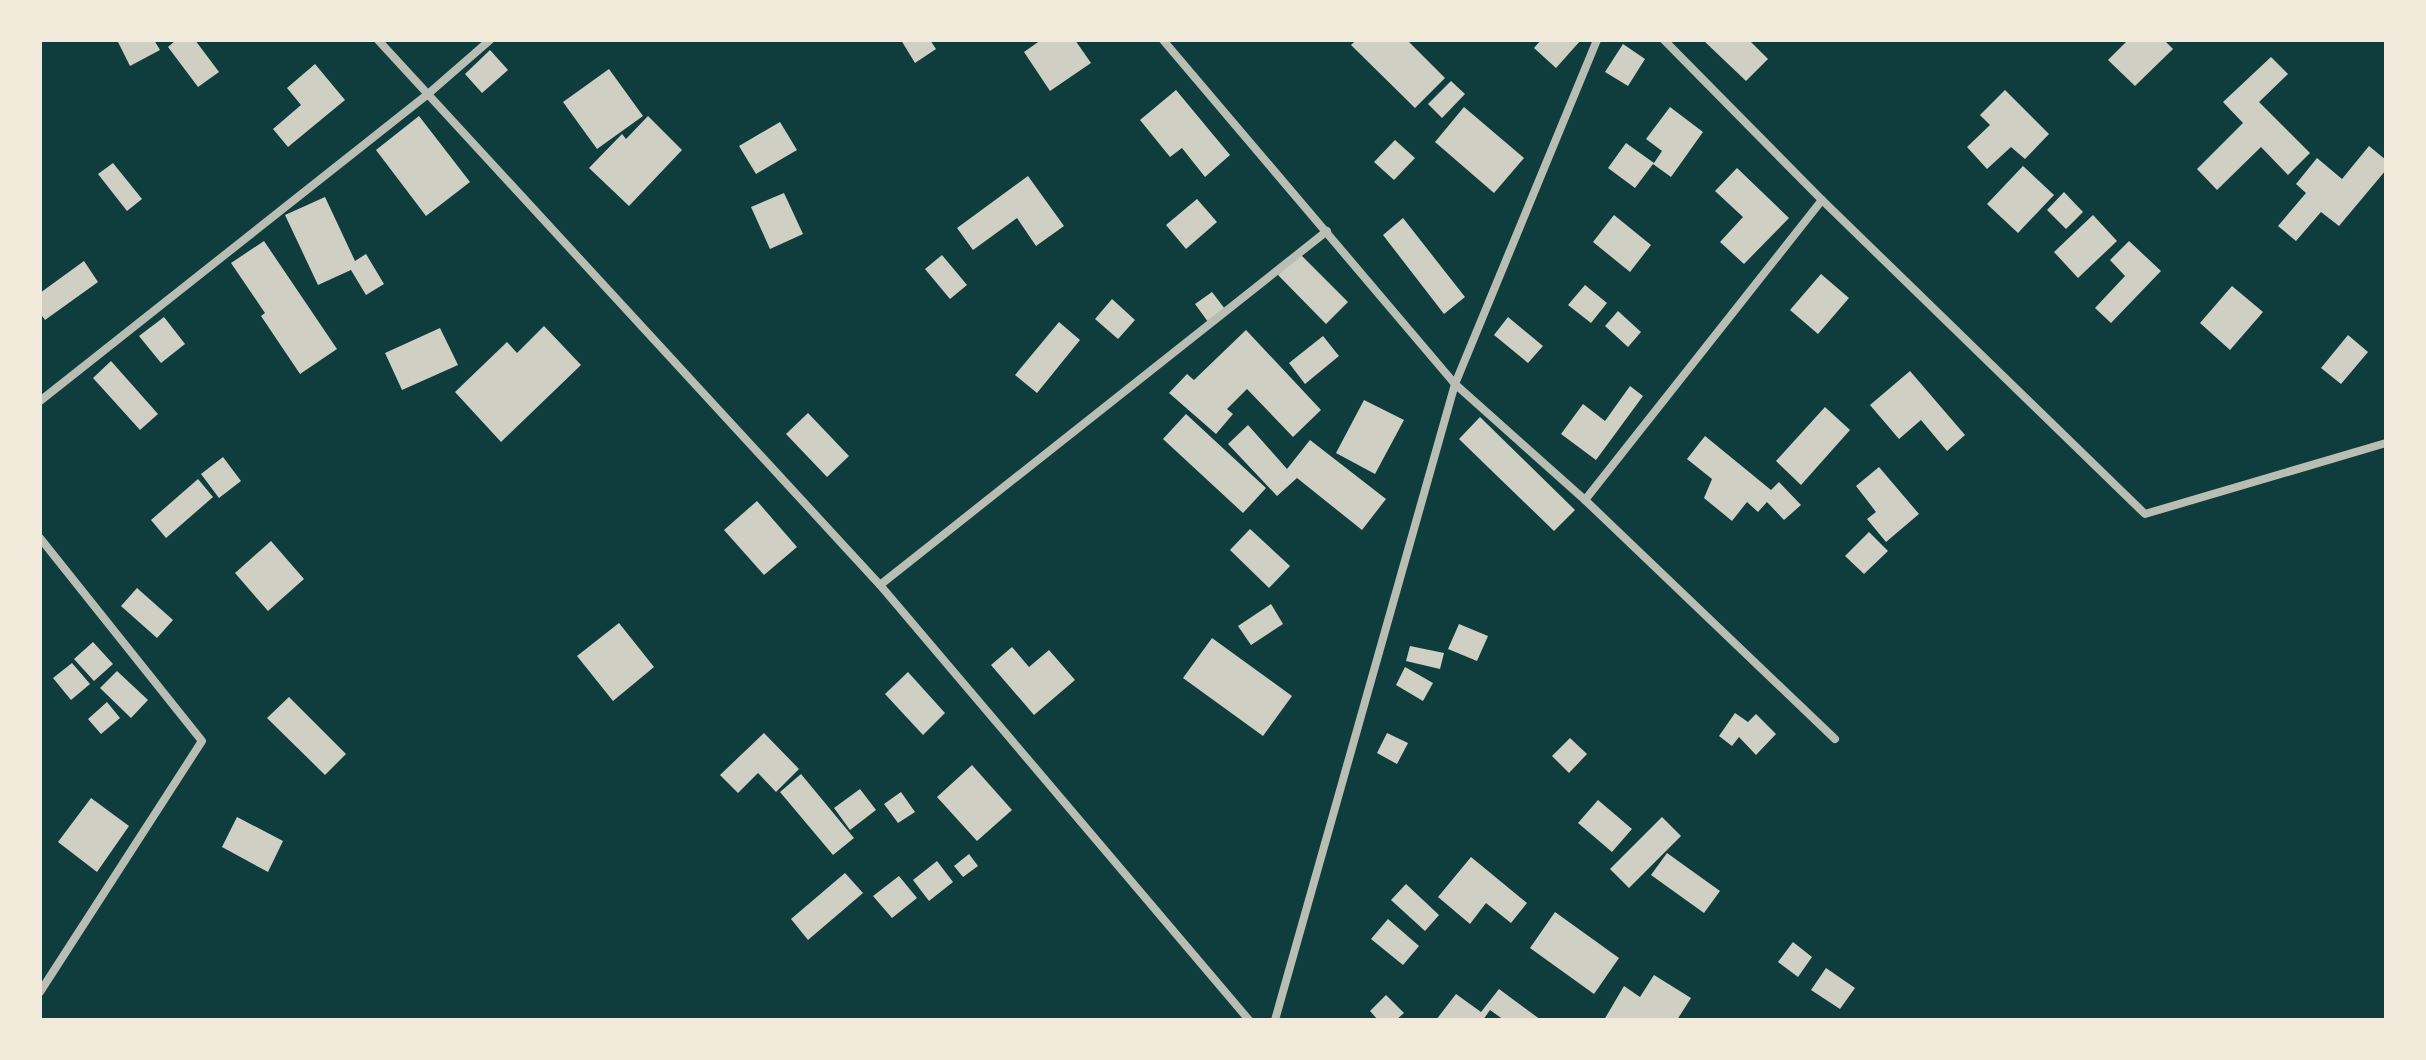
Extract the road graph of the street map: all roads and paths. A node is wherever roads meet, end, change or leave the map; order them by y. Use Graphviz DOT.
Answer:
graph roads {
  1 [pos="378,40"];
  2 [pos="490,40"];
  3 [pos="1163,40"];
  4 [pos="1597,40"];
  5 [pos="1664,40"];
  6 [pos="428,94"];
  7 [pos="1822,200"];
  8 [pos="1327,231"];
  9 [pos="1455,384"];
  10 [pos="40,401"];
  11 [pos="2386,443"];
  12 [pos="1585,500"];
  13 [pos="40,538"];
  14 [pos="880,585"];
  15 [pos="1835,739"];
  16 [pos="40,992"];
  17 [pos="1249,1020"];
  18 [pos="1275,1020"];
  1 -- 6 [label="street"];
  2 -- 6 [label="street"];
  3 -- 8 [label="street"];
  4 -- 9 [label="street"];
  5 -- 7 [label="street"];
  6 -- 10 [label="street"];
  6 -- 14 [label="street"];
  7 -- 11 [label="street"];
  7 -- 12 [label="street"];
  8 -- 9 [label="street"];
  8 -- 14 [label="street"];
  9 -- 12 [label="street"];
  9 -- 18 [label="street"];
  12 -- 15 [label="street"];
  13 -- 16 [label="street"];
  14 -- 17 [label="street"];
}
